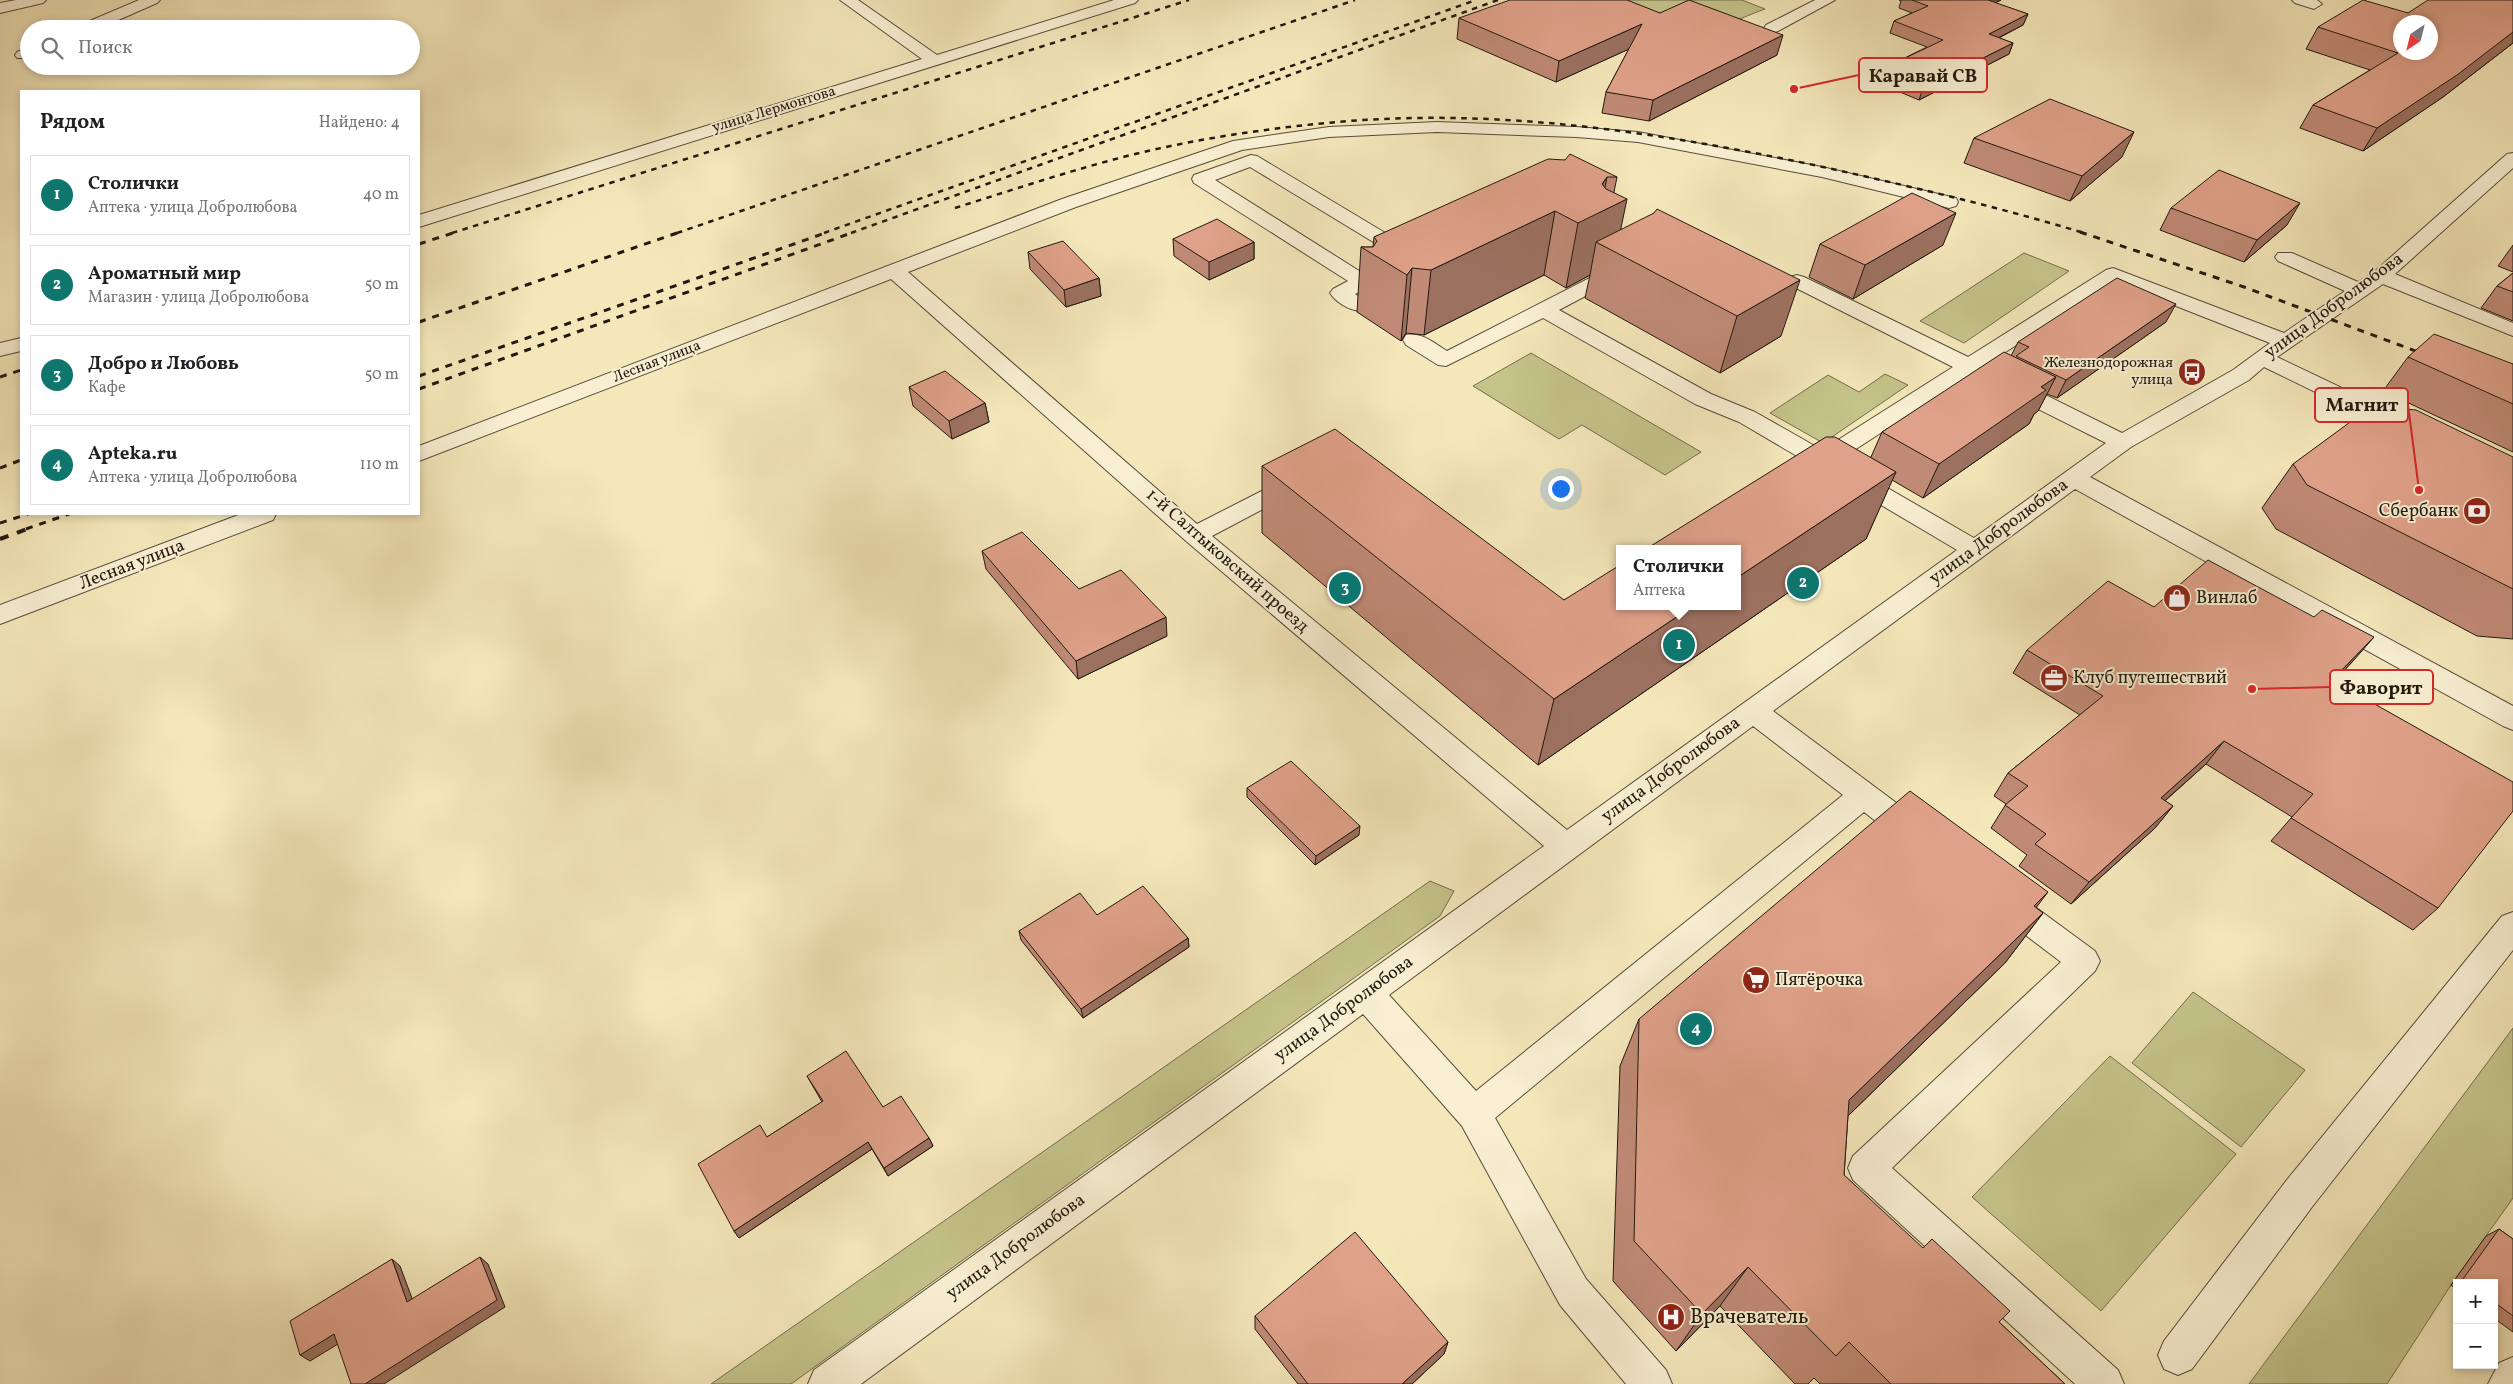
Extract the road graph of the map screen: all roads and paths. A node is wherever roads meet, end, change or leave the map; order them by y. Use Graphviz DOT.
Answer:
graph roads {
  1 [pos="38,0"];
  2 [pos="152,0"];
  3 [pos="848,0"];
  4 [pos="1130,0"];
  5 [pos="1827,0"];
  6 [pos="0,8"];
  7 [pos="105,20"];
  8 [pos="1772,28"];
  9 [pos="935,60"];
  10 [pos="2513,158"];
  11 [pos="1949,202"];
  12 [pos="420,220"];
  13 [pos="1610,251"];
  14 [pos="2285,257"];
  15 [pos="894,271"];
  16 [pos="1797,281"];
  17 [pos="1363,282"];
  18 [pos="2371,284"];
  19 [pos="1361,306"];
  20 [pos="1544,309"];
  21 [pos="2513,330"];
  22 [pos="1414,340"];
  23 [pos="2287,342"];
  24 [pos="20,344"];
  25 [pos="0,350"];
  26 [pos="2262,358"];
  27 [pos="1969,366"];
  28 [pos="2423,436"];
  29 [pos="2123,442"];
  30 [pos="420,454"];
  31 [pos="1822,461"];
  32 [pos="1314,472"];
  33 [pos="1798,476"];
  34 [pos="2073,478"];
  35 [pos="261,515"];
  36 [pos="1195,535"];
  37 [pos="1976,549"];
  38 [pos="0,615"];
  39 [pos="1753,711"];
  40 [pos="2513,718"];
  41 [pos="1864,796"];
  42 [pos="1564,846"];
  43 [pos="1941,853"];
  44 [pos="1979,882"];
  45 [pos="2513,926"];
  46 [pos="1366,993"];
  47 [pos="1474,1114"];
  48 [pos="2178,1355"];
  49 [pos="2513,1377"];
  50 [pos="828,1384"];
  51 [pos="1652,1384"];
  52 [pos="2104,1384"];
  53 [pos="2508,1384"];
  1 -- 6 [label="street"];
  2 -- 7 [label="street"];
  3 -- 9 [label="street"];
  4 -- 9 [label="street, улица Лермонтова"];
  5 -- 8 [label="street"];
  9 -- 12 [label="street, улица Лермонтова"];
  10 -- 18 [label="street, улица Добролюбова"];
  11 -- 15 [label="street, Лесная улица"];
  13 -- 20 [label="street"];
  14 -- 18 [label="street"];
  15 -- 30 [label="street, Лесная улица"];
  15 -- 36 [label="street, 1-й Салтыковский проезд"];
  16 -- 27 [label="street"];
  17 -- 17 [label="street"];
  17 -- 19 [label="street"];
  18 -- 21 [label="street"];
  18 -- 23 [label="street, улица Добролюбова"];
  20 -- 22 [label="street"];
  20 -- 31 [label="street"];
  23 -- 26 [label="street, улица Добролюбова"];
  23 -- 27 [label="street"];
  24 -- 25 [label="street"];
  26 -- 28 [label="street"];
  26 -- 29 [label="street, улица Добролюбова"];
  27 -- 29 [label="street"];
  27 -- 31 [label="street"];
  29 -- 34 [label="street, улица Добролюбова"];
  31 -- 33 [label="street"];
  31 -- 37 [label="street"];
  32 -- 36 [label="street"];
  34 -- 37 [label="street, улица Добролюбова"];
  34 -- 40 [label="street"];
  35 -- 38 [label="street, Лесная улица"];
  36 -- 42 [label="street, 1-й Салтыковский проезд"];
  37 -- 39 [label="street, улица Добролюбова"];
  39 -- 41 [label="street"];
  39 -- 42 [label="street, улица Добролюбова"];
  41 -- 43 [label="street"];
  41 -- 47 [label="street"];
  42 -- 46 [label="street, улица Добролюбова"];
  44 -- 52 [label="street"];
  45 -- 48 [label="street"];
  46 -- 47 [label="street"];
  46 -- 50 [label="street, улица Добролюбова"];
  47 -- 51 [label="street"];
  49 -- 53 [label="street"];
}
